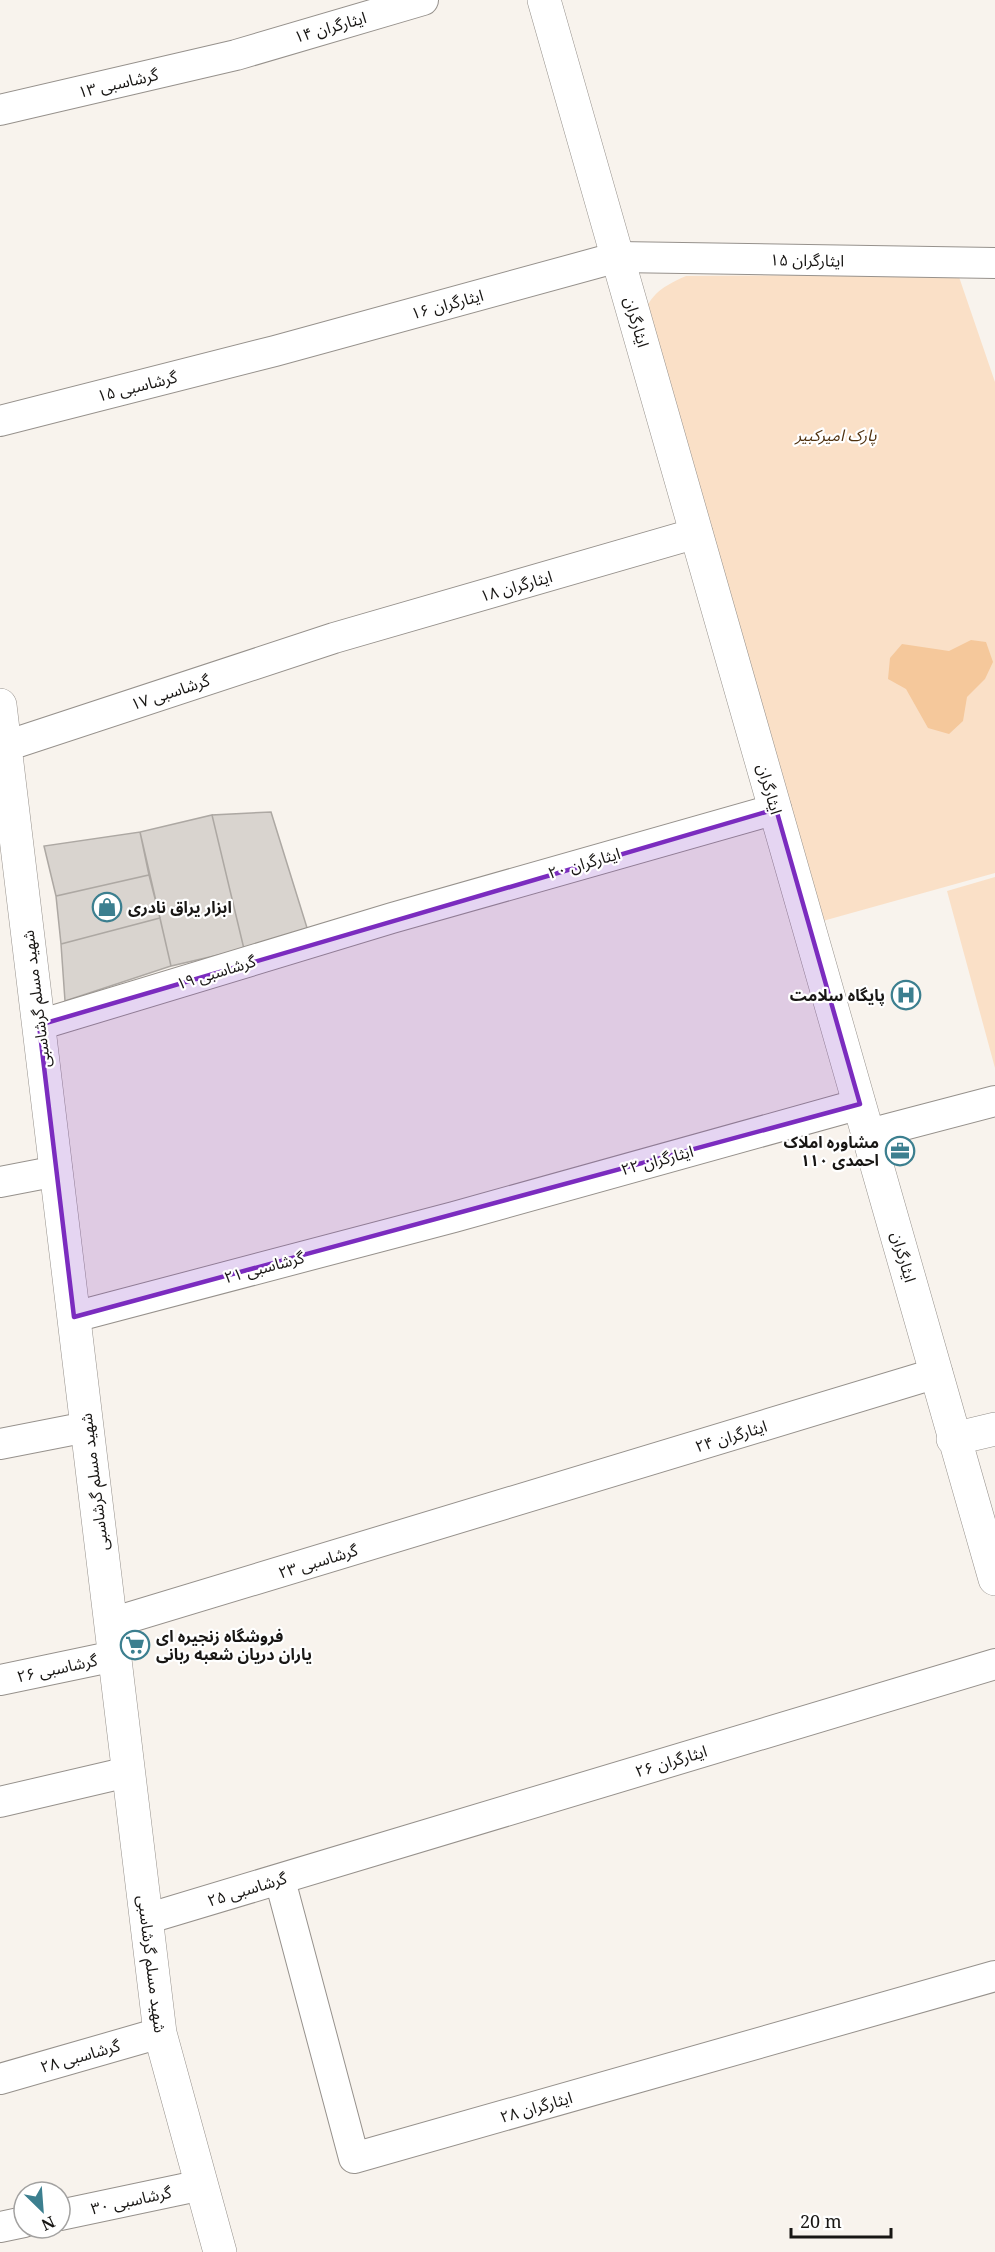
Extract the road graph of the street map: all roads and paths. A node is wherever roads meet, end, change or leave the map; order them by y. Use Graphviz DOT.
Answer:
graph roads {
  1 [pos="423,0"];
  2 [pos="550,1"];
  3 [pos="236,55"];
  4 [pos="0,111"];
  5 [pos="618,257"];
  6 [pos="995,263"];
  7 [pos="275,351"];
  8 [pos="0,422"];
  9 [pos="697,533"];
  10 [pos="334,638"];
  11 [pos="0,705"];
  12 [pos="3,750"];
  13 [pos="776,809"];
  14 [pos="392,918"];
  15 [pos="39,1025"];
  16 [pos="995,1101"];
  17 [pos="864,1119"];
  18 [pos="57,1171"];
  19 [pos="0,1182"];
  20 [pos="454,1217"];
  21 [pos="74,1317"];
  22 [pos="937,1373"];
  23 [pos="87,1427"];
  24 [pos="995,1429"];
  25 [pos="953,1439"];
  26 [pos="0,1444"];
  27 [pos="526,1499"];
  28 [pos="995,1579"];
  29 [pos="111,1623"];
  30 [pos="115,1656"];
  31 [pos="995,1664"];
  32 [pos="0,1680"];
  33 [pos="128,1772"];
  34 [pos="0,1802"];
  35 [pos="347,1858"];
  36 [pos="280,1880"];
  37 [pos="146,1919"];
  38 [pos="995,1976"];
  39 [pos="160,2033"];
  40 [pos="0,2079"];
  41 [pos="202,2185"];
  42 [pos="72,2212"];
  43 [pos="220,2252"];
  1 -- 3 [label="street, ایثارگران ۱۴"];
  2 -- 5 [label="street, ایثارگران"];
  3 -- 4 [label="street, گرشاسبی ۱۳"];
  5 -- 6 [label="street, ایثارگران ۱۵"];
  5 -- 7 [label="street, ایثارگران ۱۶"];
  5 -- 9 [label="street, ایثارگران"];
  7 -- 8 [label="street, گرشاسبی ۱۵"];
  9 -- 10 [label="street, ایثارگران ۱۸"];
  9 -- 13 [label="street, ایثارگران"];
  10 -- 12 [label="street, گرشاسبی ۱۷"];
  11 -- 12 [label="street, شهید مسلم گرشاسبی"];
  12 -- 15 [label="street, شهید مسلم گرشاسبی"];
  13 -- 14 [label="street, ایثارگران ۲۰"];
  13 -- 17 [label="street, ایثارگران"];
  14 -- 15 [label="street, گرشاسبی ۱۹"];
  15 -- 18 [label="street, شهید مسلم گرشاسبی"];
  16 -- 17 [label="street, ایثارگران ۲۲"];
  17 -- 20 [label="street, ایثارگران ۲۲"];
  17 -- 22 [label="street, ایثارگران"];
  18 -- 19 [label="street"];
  18 -- 21 [label="street, شهید مسلم گرشاسبی"];
  20 -- 21 [label="street, گرشاسبی ۲۱"];
  21 -- 23 [label="street, شهید مسلم گرشاسبی"];
  22 -- 25 [label="street, ایثارگران"];
  22 -- 27 [label="street, ایثارگران ۲۴"];
  23 -- 26 [label="street"];
  23 -- 29 [label="street, شهید مسلم گرشاسبی"];
  24 -- 25 [label="street"];
  25 -- 28 [label="street, ایثارگران"];
  27 -- 29 [label="street, گرشاسبی ۲۳"];
  29 -- 30 [label="street, شهید مسلم گرشاسبی"];
  30 -- 32 [label="street, گرشاسبی ۲۶"];
  30 -- 33 [label="street, شهید مسلم گرشاسبی"];
  31 -- 35 [label="street, ایثارگران ۲۶"];
  33 -- 34 [label="street"];
  33 -- 37 [label="street, شهید مسلم گرشاسبی"];
  35 -- 36 [label="street, گرشاسبی ۲۵"];
  36 -- 37 [label="street, گرشاسبی ۲۵"];
  36 -- 38 [label="street, ایثارگران ۲۸"];
  37 -- 39 [label="street, شهید مسلم گرشاسبی"];
  39 -- 40 [label="street, گرشاسبی ۲۸"];
  39 -- 41 [label="street, شهید مسلم گرشاسبی"];
  41 -- 42 [label="street, گرشاسبی ۳۰"];
  41 -- 43 [label="street, شهید مسلم گرشاسبی"];
}
